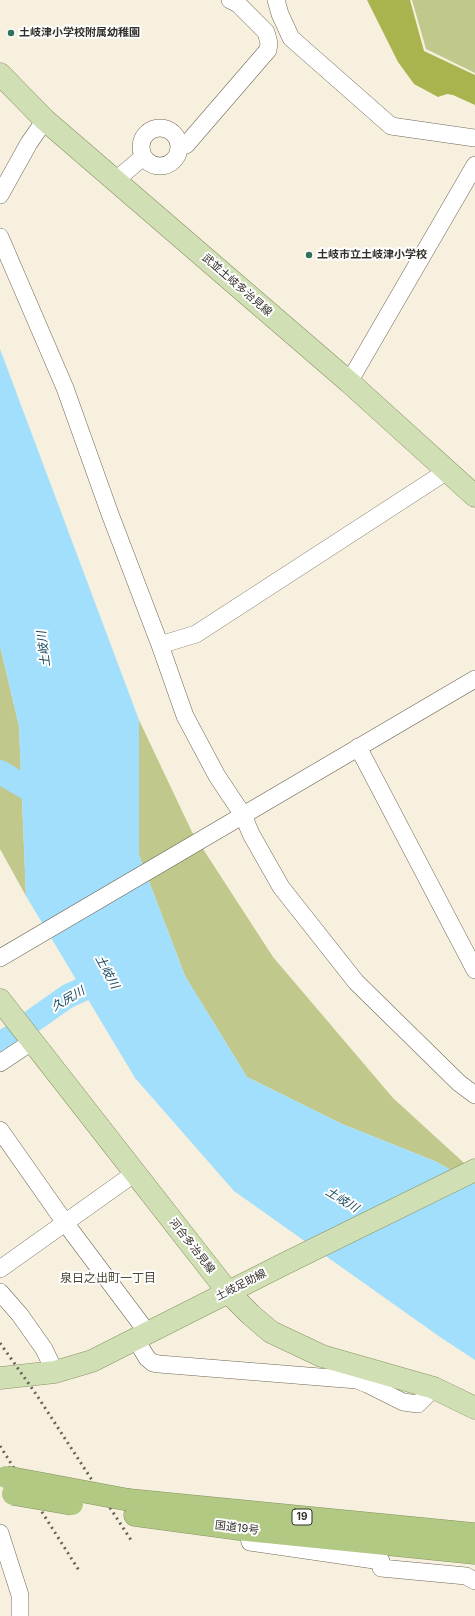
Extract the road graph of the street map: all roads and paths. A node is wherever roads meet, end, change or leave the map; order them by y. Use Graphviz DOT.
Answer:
graph roads {
  1 [pos="230,0"];
  2 [pos="276,0"];
  3 [pos="0,74"];
  4 [pos="45,120"];
  5 [pos="475,138"];
  6 [pos="180,147"];
  7 [pos="143,157"];
  8 [pos="475,165"];
  9 [pos="116,180"];
  10 [pos="0,195"];
  11 [pos="0,237"];
  12 [pos="349,382"];
  13 [pos="448,471"];
  14 [pos="475,496"];
  15 [pos="160,645"];
  16 [pos="475,678"];
  17 [pos="358,747"];
  18 [pos="239,817"];
  19 [pos="471,949"];
  20 [pos="5,955"];
  21 [pos="475,970"];
  22 [pos="0,1000"];
  23 [pos="33,1041"];
  24 [pos="0,1063"];
  25 [pos="475,1095"];
  26 [pos="0,1130"];
  27 [pos="475,1170"];
  28 [pos="135,1174"];
  29 [pos="66,1224"];
  30 [pos="0,1270"];
  31 [pos="0,1292"];
  32 [pos="228,1292"];
  33 [pos="141,1335"];
  34 [pos="56,1372"];
  35 [pos="0,1378"];
  36 [pos="434,1388"];
  37 [pos="475,1408"];
  38 [pos="5,1485"];
  39 [pos="132,1507"];
  40 [pos="247,1530"];
  41 [pos="0,1533"];
  42 [pos="475,1534"];
  43 [pos="475,1553"];
  44 [pos="282,1558"];
  45 [pos="381,1568"];
  46 [pos="475,1581"];
  47 [pos="20,1616"];
  1 -- 6 [label="street"];
  2 -- 5 [label="street"];
  3 -- 4 [label="main road, 武並土岐多治見線"];
  4 -- 9 [label="main road, 武並土岐多治見線"];
  4 -- 10 [label="street"];
  6 -- 7 [label="street"];
  6 -- 7 [label="street"];
  7 -- 9 [label="street"];
  8 -- 12 [label="street"];
  9 -- 12 [label="main road, 武並土岐多治見線"];
  11 -- 15 [label="street"];
  12 -- 13 [label="main road, 武並土岐多治見線"];
  13 -- 14 [label="main road, 武並土岐多治見線"];
  13 -- 15 [label="street"];
  15 -- 18 [label="street"];
  16 -- 17 [label="street"];
  17 -- 18 [label="street"];
  17 -- 19 [label="street"];
  18 -- 20 [label="street"];
  18 -- 25 [label="street"];
  19 -- 21 [label="street"];
  22 -- 23 [label="main road, 河合多治見線"];
  23 -- 24 [label="street"];
  23 -- 28 [label="main road, 河合多治見線"];
  26 -- 29 [label="street"];
  27 -- 32 [label="main road, 土岐足助線"];
  28 -- 29 [label="street"];
  28 -- 32 [label="main road, 河合多治見線"];
  29 -- 30 [label="street"];
  29 -- 33 [label="street"];
  31 -- 34 [label="street"];
  32 -- 33 [label="main road, 土岐足助線"];
  32 -- 36 [label="main road, 河合多治見線"];
  33 -- 34 [label="main road, 土岐足助線"];
  33 -- 36 [label="street"];
  34 -- 35 [label="main road, 土岐足助線"];
  36 -- 37 [label="main road, 河合多治見線"];
  38 -- 39 [label="highway, 国道19号 / 19, bridge"];
  39 -- 40 [label="highway, 国道19号 / 19"];
  39 -- 42 [label="highway, 国道19号 / 19"];
  40 -- 43 [label="highway, 国道19号 / 19"];
  40 -- 45 [label="street"];
  41 -- 47 [label="street"];
  44 -- 45 [label="street"];
  45 -- 46 [label="street"];
}
